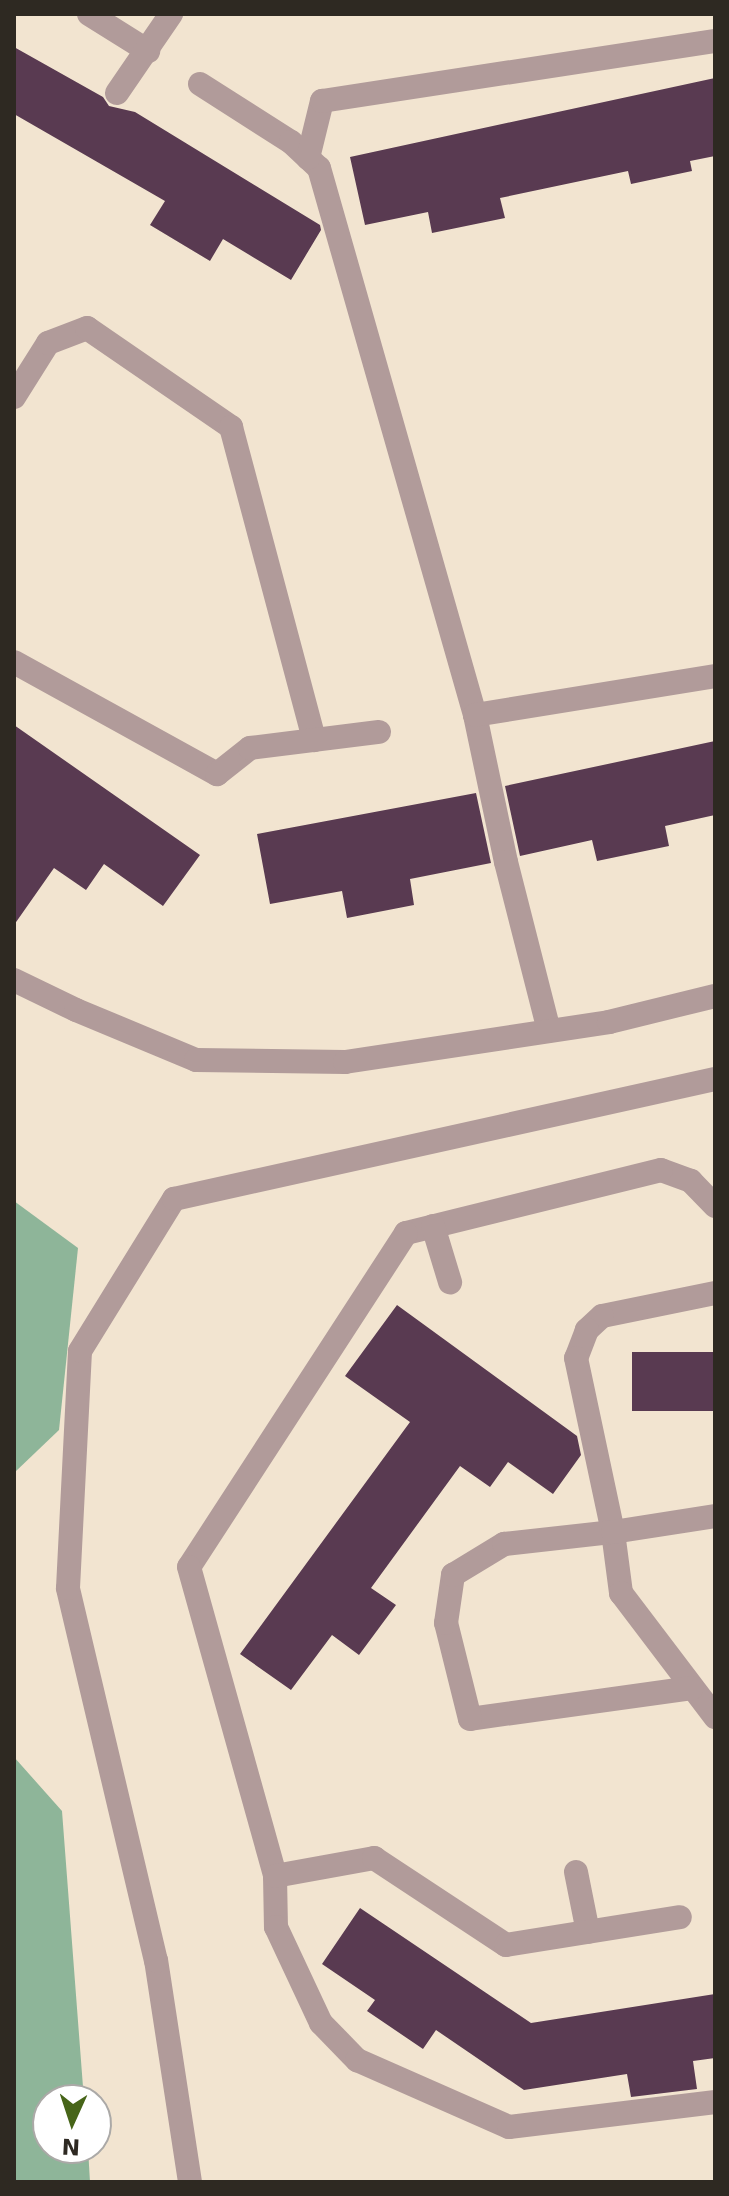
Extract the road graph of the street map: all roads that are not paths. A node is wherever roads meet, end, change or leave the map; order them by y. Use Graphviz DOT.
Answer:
graph roads {
  1 [pos="89,14"];
  2 [pos="171,14"];
  3 [pos="715,41"];
  4 [pos="148,51"];
  5 [pos="200,84"];
  6 [pos="117,93"];
  7 [pos="308,158"];
  8 [pos="14,397"];
  9 [pos="14,662"];
  10 [pos="715,676"];
  11 [pos="475,715"];
  12 [pos="379,732"];
  13 [pos="314,740"];
  14 [pos="14,980"];
  15 [pos="715,996"];
  16 [pos="549,1031"];
  17 [pos="715,1079"];
  18 [pos="715,1206"];
  19 [pos="433,1226"];
  20 [pos="450,1282"];
  21 [pos="715,1293"];
  22 [pos="715,1516"];
  23 [pos="613,1532"];
  24 [pos="692,1688"];
  25 [pos="715,1717"];
  26 [pos="576,1872"];
  27 [pos="275,1876"];
  28 [pos="680,1917"];
  29 [pos="588,1932"];
  30 [pos="715,2102"];
  31 [pos="190,2182"];
  1 -- 4 [label="street"];
  2 -- 4 [label="street"];
  3 -- 7 [label="street"];
  4 -- 6 [label="street"];
  5 -- 7 [label="street"];
  7 -- 11 [label="street"];
  8 -- 13 [label="street"];
  9 -- 13 [label="street"];
  10 -- 11 [label="street"];
  11 -- 16 [label="street"];
  12 -- 13 [label="street"];
  14 -- 16 [label="street"];
  15 -- 16 [label="street"];
  17 -- 31 [label="street"];
  18 -- 19 [label="street"];
  19 -- 20 [label="street"];
  19 -- 27 [label="street"];
  21 -- 23 [label="street"];
  22 -- 23 [label="street"];
  23 -- 24 [label="street"];
  23 -- 24 [label="street"];
  24 -- 25 [label="street"];
  26 -- 29 [label="street"];
  27 -- 29 [label="street"];
  27 -- 30 [label="street"];
  28 -- 29 [label="street"];
}
